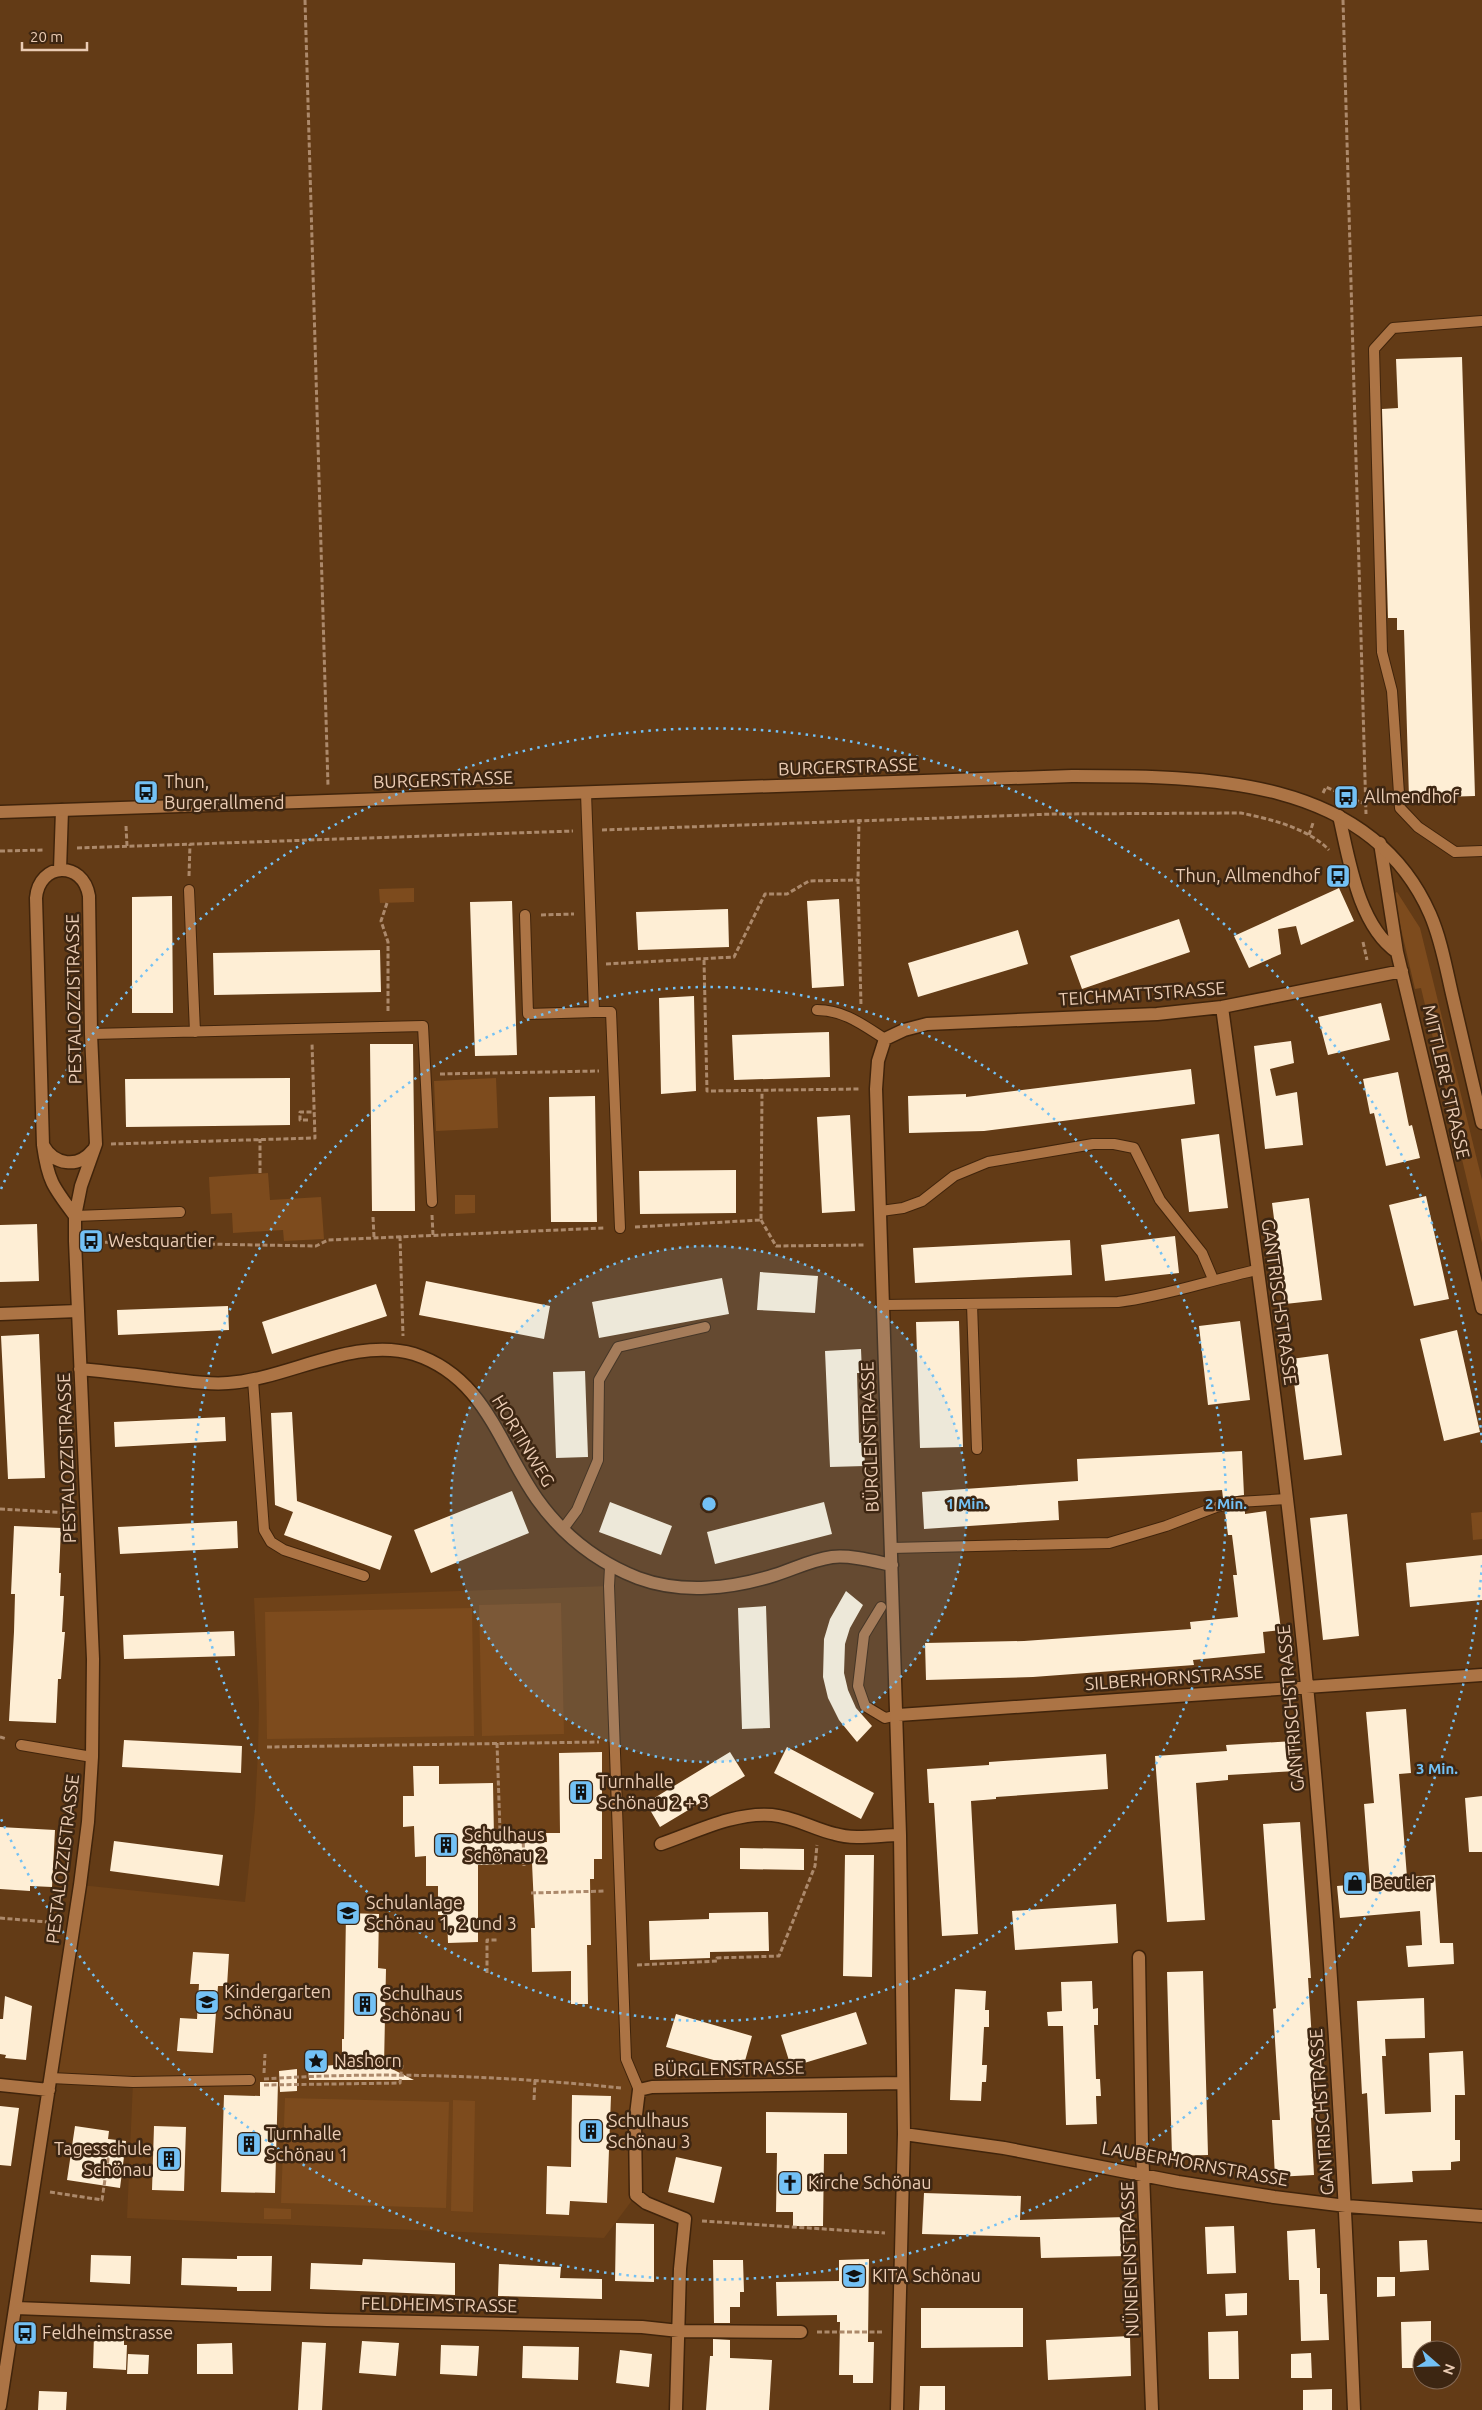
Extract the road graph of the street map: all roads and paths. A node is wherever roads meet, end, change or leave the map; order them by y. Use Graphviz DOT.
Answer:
graph roads {
  1 [pos="304,0"];
  2 [pos="1343,0"];
  3 [pos="1482,320"];
  4 [pos="586,793"];
  5 [pos="329,802"];
  6 [pos="1367,805"];
  7 [pos="62,810"];
  8 [pos="0,812"];
  9 [pos="1339,816"];
  10 [pos="859,819"];
  11 [pos="126,826"];
  12 [pos="586,831"];
  13 [pos="1380,843"];
  14 [pos="190,844"];
  15 [pos="127,846"];
  16 [pos="61,849"];
  17 [pos="0,851"];
  18 [pos="1482,851"];
  19 [pos="1331,852"];
  20 [pos="60,870"];
  21 [pos="858,880"];
  22 [pos="189,890"];
  23 [pos="387,903"];
  24 [pos="590,914"];
  25 [pos="526,915"];
  26 [pos="1360,933"];
  27 [pos="1397,952"];
  28 [pos="704,960"];
  29 [pos="592,964"];
  30 [pos="1402,971"];
  31 [pos="1371,978"];
  32 [pos="1222,1007"];
  33 [pos="817,1010"];
  34 [pos="594,1012"];
  35 [pos="862,1024"];
  36 [pos="388,1026"];
  37 [pos="312,1028"];
  38 [pos="195,1032"];
  39 [pos="91,1034"];
  40 [pos="885,1039"];
  41 [pos="613,1070"];
  42 [pos="427,1074"];
  43 [pos="876,1089"];
  44 [pos="762,1091"];
  45 [pos="314,1112"];
  46 [pos="308,1120"];
  47 [pos="1482,1124"];
  48 [pos="260,1139"];
  49 [pos="43,1144"];
  50 [pos="96,1144"];
  51 [pos="260,1173"];
  52 [pos="432,1202"];
  53 [pos="180,1212"];
  54 [pos="881,1212"];
  55 [pos="75,1216"];
  56 [pos="373,1217"];
  57 [pos="761,1220"];
  58 [pos="620,1228"];
  59 [pos="400,1236"];
  60 [pos="374,1238"];
  61 [pos="75,1241"];
  62 [pos="881,1244"];
  63 [pos="1257,1270"];
  64 [pos="1213,1280"];
  65 [pos="972,1304"];
  66 [pos="883,1305"];
  67 [pos="1482,1308"];
  68 [pos="78,1311"];
  69 [pos="0,1314"];
  70 [pos="705,1327"];
  71 [pos="403,1353"];
  72 [pos="80,1369"];
  73 [pos="253,1380"];
  74 [pos="977,1449"];
  75 [pos="1287,1499"];
  76 [pos="0,1509"];
  77 [pos="86,1514"];
  78 [pos="563,1529"];
  79 [pos="891,1548"];
  80 [pos="892,1564"];
  81 [pos="610,1567"];
  82 [pos="364,1576"];
  83 [pos="881,1607"];
  84 [pos="1482,1674"];
  85 [pos="1307,1686"];
  86 [pos="898,1715"];
  87 [pos="614,1742"];
  88 [pos="497,1743"];
  89 [pos="21,1745"];
  90 [pos="267,1747"];
  91 [pos="92,1757"];
  92 [pos="818,1827"];
  93 [pos="513,1831"];
  94 [pos="523,1835"];
  95 [pos="900,1835"];
  96 [pos="660,1844"];
  97 [pos="524,1866"];
  98 [pos="591,1892"];
  99 [pos="531,1893"];
  100 [pos="0,1918"];
  101 [pos="74,1924"];
  102 [pos="500,1940"];
  103 [pos="1139,1957"];
  104 [pos="623,1966"];
  105 [pos="487,1973"];
  106 [pos="265,2054"];
  107 [pos="402,2064"];
  108 [pos="401,2076"];
  109 [pos="263,2079"];
  110 [pos="250,2080"];
  111 [pos="534,2080"];
  112 [pos="902,2083"];
  113 [pos="50,2084"];
  114 [pos="0,2085"];
  115 [pos="639,2090"];
  116 [pos="534,2100"];
  117 [pos="904,2134"];
  118 [pos="105,2158"];
  119 [pos="1144,2175"];
  120 [pos="35,2189"];
  121 [pos="1346,2206"];
  122 [pos="1482,2216"];
  123 [pos="685,2219"];
  124 [pos="885,2225"];
  125 [pos="16,2308"];
  126 [pos="679,2331"];
  127 [pos="802,2332"];
  128 [pos="899,2332"];
  129 [pos="0,2406"];
  130 [pos="676,2410"];
  131 [pos="897,2410"];
  132 [pos="1152,2410"];
  133 [pos="1354,2410"];
  1 -- 5 [label="path"];
  2 -- 6 [label="path"];
  3 -- 18 [label="lane"];
  4 -- 5 [label="street, BURGERSTRASSE"];
  4 -- 9 [label="street, BURGERSTRASSE"];
  4 -- 12 [label="lane"];
  5 -- 7 [label="street, BURGERSTRASSE"];
  7 -- 8 [label="street, BURGERSTRASSE"];
  7 -- 16 [label="street"];
  9 -- 13 [label="street, BURGERSTRASSE"];
  9 -- 27 [label="street"];
  10 -- 12 [label="path"];
  10 -- 19 [label="path"];
  10 -- 21 [label="path"];
  11 -- 15 [label="path"];
  12 -- 14 [label="path"];
  12 -- 24 [label="lane"];
  13 -- 27 [label="street, MITTLERE STRASSE"];
  13 -- 47 [label="street, BURGERSTRASSE"];
  14 -- 15 [label="path"];
  14 -- 22 [label="path"];
  15 -- 16 [label="path"];
  16 -- 17 [label="path"];
  16 -- 20 [label="street"];
  20 -- 39 [label="street, PESTALOZZISTRASSE"];
  20 -- 49 [label="street, PESTALOZZISTRASSE"];
  21 -- 28 [label="path"];
  21 -- 35 [label="path"];
  22 -- 38 [label="lane"];
  23 -- 36 [label="path"];
  24 -- 25 [label="path"];
  24 -- 29 [label="lane"];
  25 -- 34 [label="lane"];
  26 -- 31 [label="path"];
  27 -- 30 [label="street, MITTLERE STRASSE"];
  28 -- 29 [label="path"];
  28 -- 44 [label="path"];
  29 -- 34 [label="lane"];
  30 -- 31 [label="street, TEICHMATTSTRASSE"];
  30 -- 67 [label="street, MITTLERE STRASSE"];
  31 -- 32 [label="street, TEICHMATTSTRASSE"];
  32 -- 40 [label="street, TEICHMATTSTRASSE"];
  32 -- 63 [label="street, GANTRISCHSTRASSE"];
  33 -- 35 [label="lane"];
  34 -- 41 [label="lane"];
  35 -- 40 [label="lane"];
  36 -- 37 [label="lane"];
  36 -- 42 [label="lane"];
  37 -- 38 [label="lane"];
  37 -- 45 [label="path"];
  38 -- 39 [label="lane"];
  39 -- 50 [label="street, PESTALOZZISTRASSE"];
  40 -- 43 [label="street, BÜRGLENSTRASSE"];
  41 -- 42 [label="path"];
  41 -- 58 [label="lane"];
  42 -- 52 [label="lane"];
  43 -- 44 [label="path"];
  43 -- 54 [label="street, BÜRGLENSTRASSE"];
  44 -- 57 [label="path"];
  45 -- 46 [label="path"];
  45 -- 48 [label="path"];
  48 -- 50 [label="path"];
  48 -- 51 [label="path"];
  49 -- 50 [label="street"];
  49 -- 55 [label="street, PESTALOZZISTRASSE"];
  50 -- 55 [label="street, PESTALOZZISTRASSE"];
  53 -- 55 [label="lane"];
  54 -- 62 [label="street, BÜRGLENSTRASSE"];
  54 -- 64 [label="lane"];
  55 -- 61 [label="street, PESTALOZZISTRASSE"];
  56 -- 60 [label="path"];
  57 -- 58 [label="path"];
  57 -- 62 [label="path"];
  58 -- 59 [label="path"];
  59 -- 60 [label="path"];
  59 -- 71 [label="path"];
  60 -- 61 [label="path"];
  61 -- 68 [label="street, PESTALOZZISTRASSE"];
  62 -- 66 [label="street, BÜRGLENSTRASSE"];
  63 -- 64 [label="lane"];
  63 -- 75 [label="street, GANTRISCHSTRASSE"];
  64 -- 65 [label="lane"];
  65 -- 66 [label="lane"];
  65 -- 74 [label="lane"];
  66 -- 79 [label="street, BÜRGLENSTRASSE"];
  68 -- 69 [label="street"];
  68 -- 72 [label="street, PESTALOZZISTRASSE"];
  70 -- 78 [label="lane"];
  71 -- 73 [label="street, HORTINWEG"];
  71 -- 78 [label="street, HORTINWEG"];
  72 -- 73 [label="street, HORTINWEG"];
  72 -- 77 [label="street, PESTALOZZISTRASSE"];
  73 -- 82 [label="lane"];
  75 -- 79 [label="lane"];
  75 -- 85 [label="street, GANTRISCHSTRASSE"];
  76 -- 77 [label="path"];
  77 -- 91 [label="street, PESTALOZZISTRASSE"];
  78 -- 81 [label="street, HORTINWEG"];
  79 -- 80 [label="street, BÜRGLENSTRASSE"];
  80 -- 81 [label="street, HORTINWEG"];
  80 -- 86 [label="street, BÜRGLENSTRASSE"];
  81 -- 87 [label="lane"];
  83 -- 86 [label="lane"];
  84 -- 85 [label="street, SILBERHORNSTRASSE"];
  85 -- 86 [label="street, SILBERHORNSTRASSE"];
  85 -- 121 [label="street, GANTRISCHSTRASSE"];
  86 -- 95 [label="street, BÜRGLENSTRASSE"];
  87 -- 88 [label="path"];
  87 -- 104 [label="lane"];
  88 -- 90 [label="path"];
  88 -- 93 [label="path"];
  89 -- 91 [label="lane"];
  91 -- 101 [label="street, PESTALOZZISTRASSE"];
  92 -- 95 [label="street"];
  92 -- 96 [label="street"];
  92 -- 104 [label="path"];
  94 -- 97 [label="path"];
  95 -- 112 [label="street, BÜRGLENSTRASSE"];
  98 -- 99 [label="path"];
  100 -- 101 [label="path"];
  101 -- 113 [label="street, PESTALOZZISTRASSE"];
  102 -- 105 [label="path"];
  103 -- 119 [label="street, NÜNENENSTRASSE"];
  104 -- 115 [label="lane"];
  106 -- 109 [label="path"];
  107 -- 108 [label="path"];
  108 -- 109 [label="path"];
  108 -- 109 [label="path"];
  108 -- 111 [label="path"];
  109 -- 110 [label="path"];
  110 -- 113 [label="lane"];
  111 -- 115 [label="path"];
  111 -- 116 [label="path"];
  112 -- 115 [label="street, BÜRGLENSTRASSE"];
  112 -- 117 [label="street, BÜRGLENSTRASSE"];
  113 -- 114 [label="street"];
  113 -- 120 [label="street, PESTALOZZISTRASSE"];
  115 -- 123 [label="street, BÜRGLENSTRASSE"];
  117 -- 119 [label="street, LAUBERHORNSTRASSE"];
  117 -- 128 [label="street, BÜRGLENSTRASSE"];
  118 -- 120 [label="path"];
  119 -- 121 [label="street, LAUBERHORNSTRASSE"];
  119 -- 132 [label="street, NÜNENENSTRASSE"];
  120 -- 125 [label="street, PESTALOZZISTRASSE"];
  121 -- 122 [label="street, LAUBERHORNSTRASSE"];
  121 -- 133 [label="street, GANTRISCHSTRASSE"];
  123 -- 124 [label="path"];
  123 -- 126 [label="street"];
  125 -- 126 [label="street, FELDHEIMSTRASSE"];
  125 -- 129 [label="street, PESTALOZZISTRASSE"];
  126 -- 127 [label="street, FELDHEIMSTRASSE"];
  126 -- 130 [label="street"];
  127 -- 128 [label="path"];
  128 -- 131 [label="street, BÜRGLENSTRASSE"];
}
